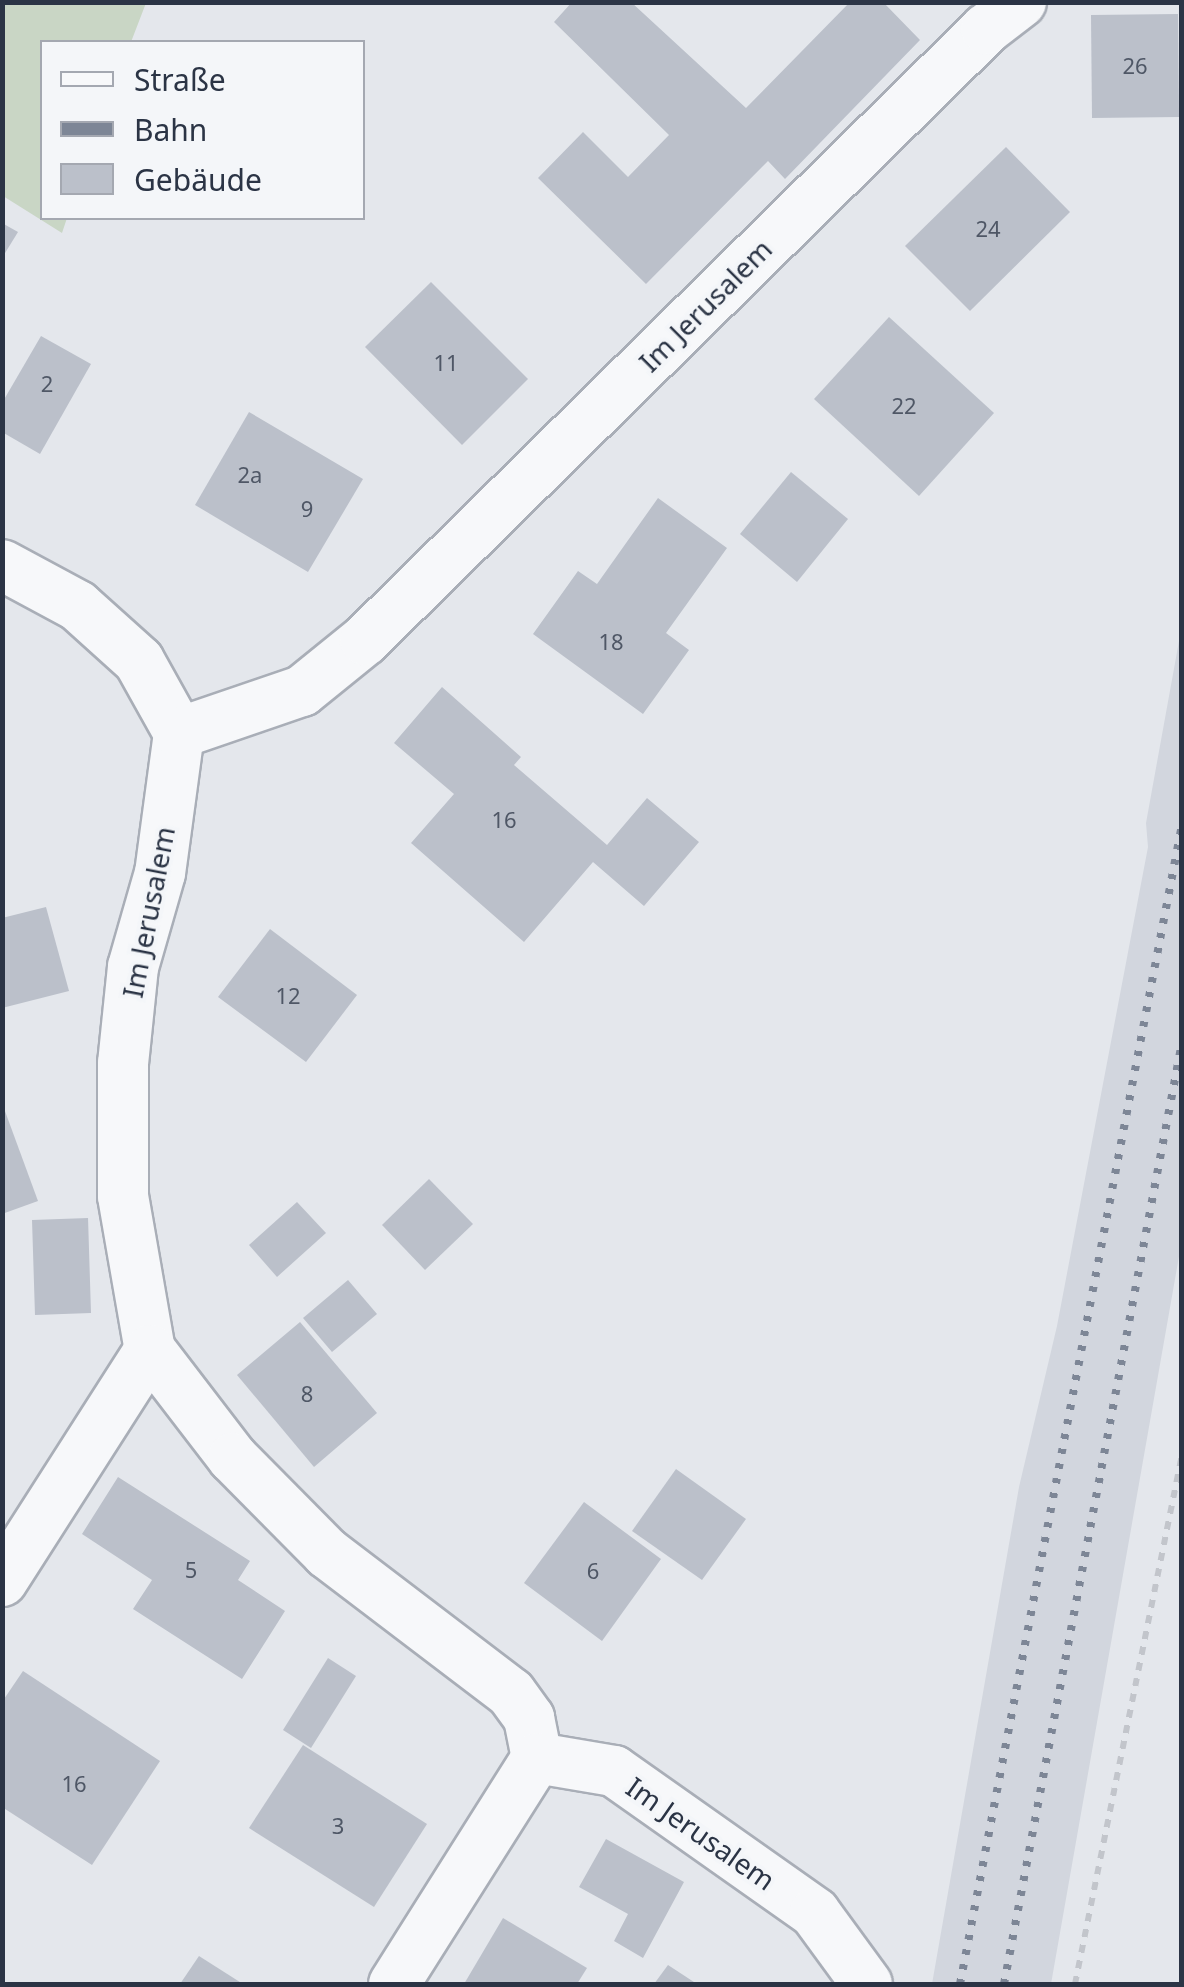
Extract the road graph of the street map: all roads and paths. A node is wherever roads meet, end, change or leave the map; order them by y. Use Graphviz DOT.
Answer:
graph roads {
  1 [pos="1021,2"];
  2 [pos="2,564"];
  3 [pos="179,733"];
  4 [pos="150,1350"];
  5 [pos="1182,1454"];
  6 [pos="2,1580"];
  7 [pos="537,1758"];
  8 [pos="394,1984"];
  9 [pos="867,1984"];
  10 [pos="1075,1984"];
  1 -- 3 [label="street, Im Jerusalem"];
  2 -- 3 [label="street"];
  3 -- 4 [label="street, Im Jerusalem"];
  4 -- 6 [label="street"];
  4 -- 7 [label="street, Im Jerusalem"];
  5 -- 10 [label="path"];
  7 -- 8 [label="street"];
  7 -- 9 [label="street, Im Jerusalem"];
}
